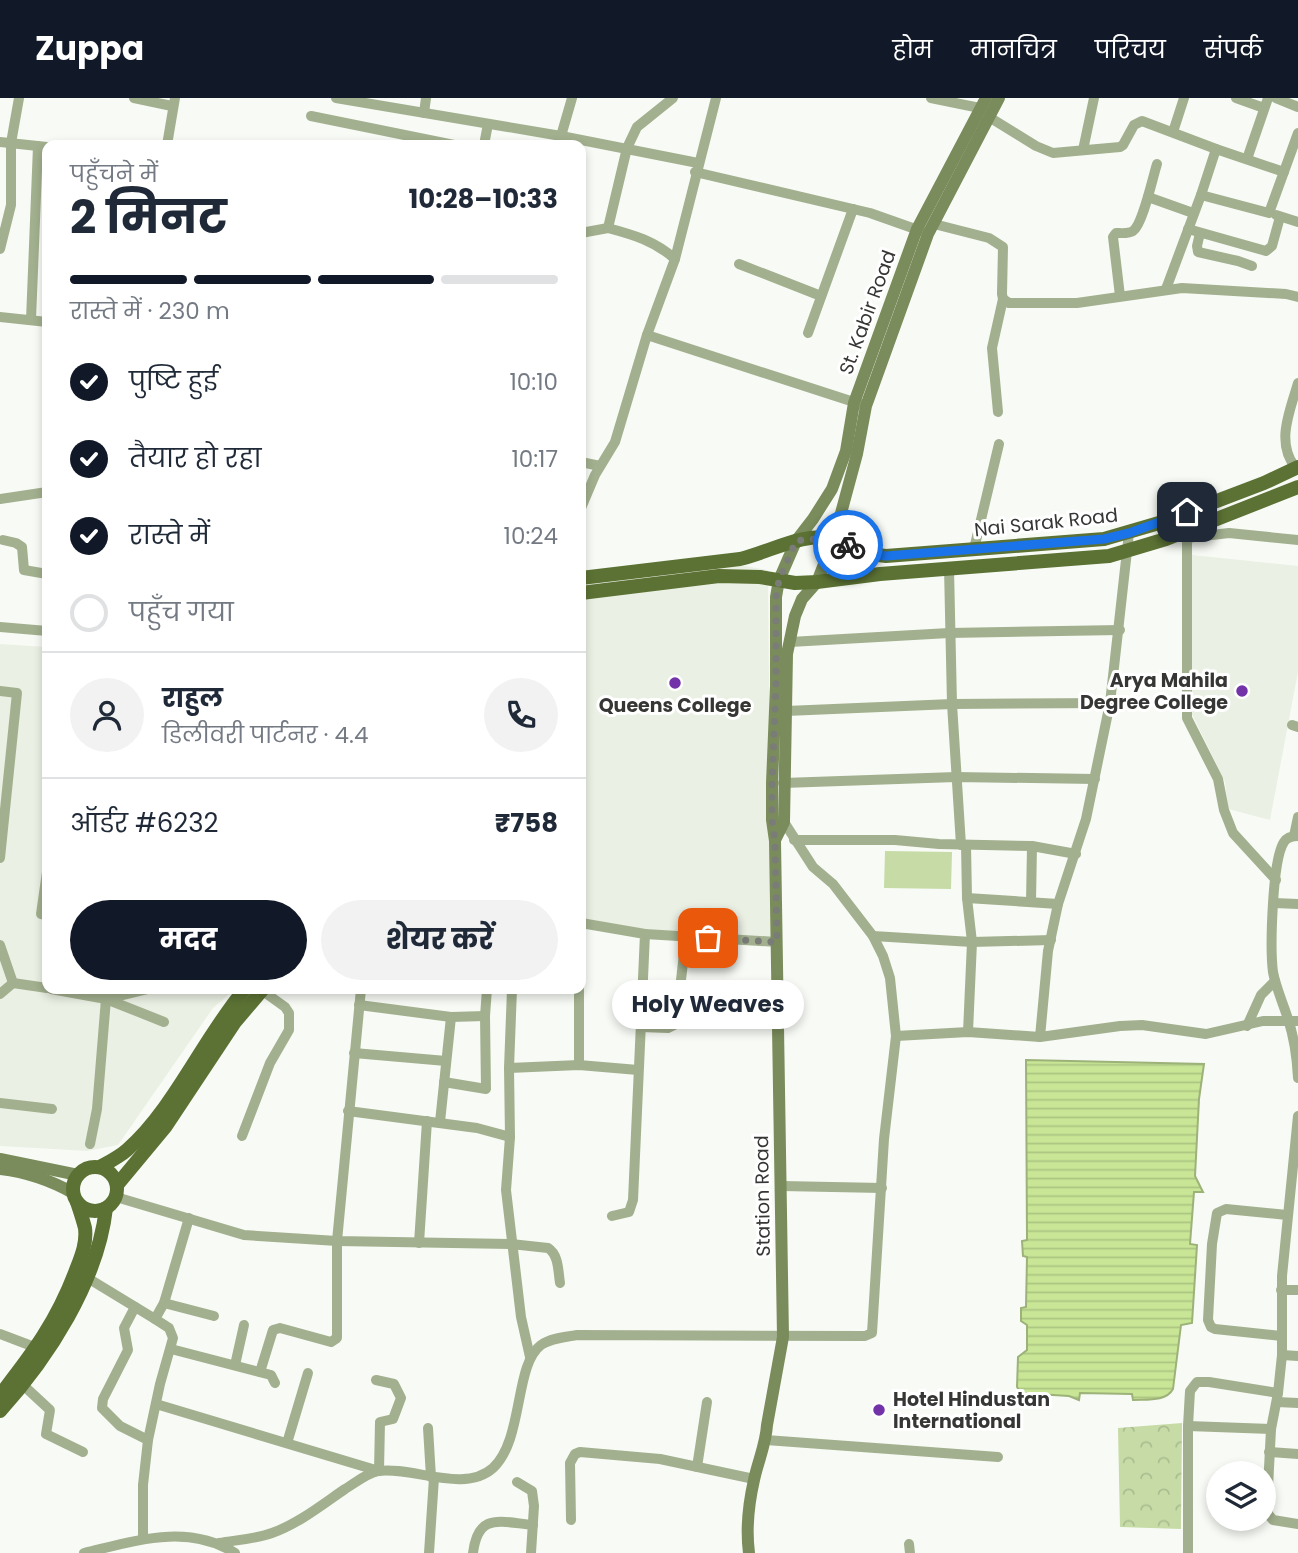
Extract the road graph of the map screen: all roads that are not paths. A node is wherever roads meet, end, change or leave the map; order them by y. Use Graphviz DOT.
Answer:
graph roads {
  1 [pos="19,98"];
  2 [pos="134,98"];
  3 [pos="336,98"];
  4 [pos="426,98"];
  5 [pos="572,98"];
  6 [pos="670,98"];
  7 [pos="716,98"];
  8 [pos="931,98"];
  9 [pos="999,98"];
  10 [pos="1094,98"];
  11 [pos="1184,98"];
  12 [pos="1236,98"];
  13 [pos="1276,98"];
  14 [pos="174,102"];
  15 [pos="1266,103"];
  16 [pos="1298,107"];
  17 [pos="985,108"];
  18 [pos="424,113"];
  19 [pos="311,116"];
  20 [pos="488,124"];
  21 [pos="1173,132"];
  22 [pos="1298,133"];
  23 [pos="561,136"];
  24 [pos="168,140"];
  25 [pos="429,140"];
  26 [pos="485,140"];
  27 [pos="583,140"];
  28 [pos="586,141"];
  29 [pos="6,142"];
  30 [pos="42,146"];
  31 [pos="627,148"];
  32 [pos="1216,149"];
  33 [pos="1083,150"];
  34 [pos="1247,159"];
  35 [pos="42,160"];
  36 [pos="1157,164"];
  37 [pos="697,167"];
  38 [pos="1284,172"];
  39 [pos="1201,195"];
  40 [pos="1148,197"];
  41 [pos="853,209"];
  42 [pos="1194,213"];
  43 [pos="1269,213"];
  44 [pos="1280,217"];
  45 [pos="1298,222"];
  46 [pos="608,228"];
  47 [pos="926,229"];
  48 [pos="1188,229"];
  49 [pos="586,232"];
  50 [pos="1199,233"];
  51 [pos="0,249"];
  52 [pos="674,259"];
  53 [pos="739,264"];
  54 [pos="1252,266"];
  55 [pos="1166,289"];
  56 [pos="821,296"];
  57 [pos="1120,296"];
  58 [pos="1298,297"];
  59 [pos="1003,299"];
  60 [pos="0,317"];
  61 [pos="31,320"];
  62 [pos="42,321"];
  63 [pos="808,334"];
  64 [pos="647,335"];
  65 [pos="1298,383"];
  66 [pos="860,404"];
  67 [pos="998,412"];
  68 [pos="999,444"];
  69 [pos="586,463"];
  70 [pos="600,466"];
  71 [pos="1297,467"];
  72 [pos="1298,487"];
  73 [pos="1244,491"];
  74 [pos="42,493"];
  75 [pos="586,494"];
  76 [pos="0,499"];
  77 [pos="1250,507"];
  78 [pos="1187,512"];
  79 [pos="1129,533"];
  80 [pos="1186,535"];
  81 [pos="834,539"];
  82 [pos="3,540"];
  83 [pos="1298,540"];
  84 [pos="796,541"];
  85 [pos="974,548"];
  86 [pos="1128,551"];
  87 [pos="949,568"];
  88 [pos="42,573"];
  89 [pos="586,577"];
  90 [pos="779,580"];
  91 [pos="817,582"];
  92 [pos="586,592"];
  93 [pos="0,627"];
  94 [pos="42,631"];
  95 [pos="1120,631"];
  96 [pos="949,633"];
  97 [pos="790,642"];
  98 [pos="0,691"];
  99 [pos="1110,703"];
  100 [pos="952,704"];
  101 [pos="786,710"];
  102 [pos="956,777"];
  103 [pos="1095,779"];
  104 [pos="783,783"];
  105 [pos="1298,817"];
  106 [pos="778,821"];
  107 [pos="1296,836"];
  108 [pos="794,839"];
  109 [pos="963,845"];
  110 [pos="1032,846"];
  111 [pos="1076,854"];
  112 [pos="0,858"];
  113 [pos="1276,880"];
  114 [pos="967,898"];
  115 [pos="1031,902"];
  116 [pos="1274,903"];
  117 [pos="1058,904"];
  118 [pos="1298,904"];
  119 [pos="586,924"];
  120 [pos="645,934"];
  121 [pos="685,936"];
  122 [pos="873,936"];
  123 [pos="1051,940"];
  124 [pos="777,942"];
  125 [pos="972,942"];
  126 [pos="0,945"];
  127 [pos="1275,981"];
  128 [pos="13,983"];
  129 [pos="42,987"];
  130 [pos="0,994"];
  131 [pos="107,994"];
  132 [pos="241,994"];
  133 [pos="257,994"];
  134 [pos="268,994"];
  135 [pos="360,994"];
  136 [pos="487,994"];
  137 [pos="512,994"];
  138 [pos="579,994"];
  139 [pos="359,1005"];
  140 [pos="485,1016"];
  141 [pos="451,1017"];
  142 [pos="1293,1020"];
  143 [pos="164,1021"];
  144 [pos="1247,1026"];
  145 [pos="641,1027"];
  146 [pos="968,1032"];
  147 [pos="897,1036"];
  148 [pos="1040,1037"];
  149 [pos="354,1053"];
  150 [pos="446,1061"];
  151 [pos="579,1065"];
  152 [pos="509,1068"];
  153 [pos="638,1070"];
  154 [pos="1298,1078"];
  155 [pos="444,1082"];
  156 [pos="0,1103"];
  157 [pos="52,1109"];
  158 [pos="348,1111"];
  159 [pos="1298,1116"];
  160 [pos="427,1121"];
  161 [pos="440,1122"];
  162 [pos="149,1136"];
  163 [pos="242,1136"];
  164 [pos="510,1137"];
  165 [pos="90,1144"];
  166 [pos="0,1159"];
  167 [pos="100,1167"];
  168 [pos="0,1168"];
  169 [pos="78,1175"];
  170 [pos="54,1178"];
  171 [pos="782,1186"];
  172 [pos="882,1188"];
  173 [pos="1294,1189"];
  174 [pos="117,1191"];
  175 [pos="75,1197"];
  176 [pos="106,1208"];
  177 [pos="612,1216"];
  178 [pos="189,1218"];
  179 [pos="1291,1219"];
  180 [pos="337,1241"];
  181 [pos="419,1243"];
  182 [pos="511,1244"];
  183 [pos="86,1277"];
  184 [pos="559,1283"];
  185 [pos="1281,1290"];
  186 [pos="1298,1290"];
  187 [pos="164,1303"];
  188 [pos="135,1307"];
  189 [pos="214,1316"];
  190 [pos="155,1320"];
  191 [pos="244,1325"];
  192 [pos="0,1334"];
  193 [pos="1281,1336"];
  194 [pos="783,1337"];
  195 [pos="37,1348"];
  196 [pos="171,1349"];
  197 [pos="1282,1355"];
  198 [pos="1298,1356"];
  199 [pos="530,1357"];
  200 [pos="235,1365"];
  201 [pos="260,1372"];
  202 [pos="308,1373"];
  203 [pos="376,1380"];
  204 [pos="275,1382"];
  205 [pos="23,1385"];
  206 [pos="0,1395"];
  207 [pos="1277,1397"];
  208 [pos="707,1402"];
  209 [pos="1298,1403"];
  210 [pos="156,1404"];
  211 [pos="0,1411"];
  212 [pos="1188,1426"];
  213 [pos="428,1428"];
  214 [pos="1271,1429"];
  215 [pos="148,1440"];
  216 [pos="766,1440"];
  217 [pos="287,1443"];
  218 [pos="83,1452"];
  219 [pos="1269,1452"];
  220 [pos="1298,1454"];
  221 [pos="998,1457"];
  222 [pos="697,1467"];
  223 [pos="379,1471"];
  224 [pos="433,1477"];
  225 [pos="754,1479"];
  226 [pos="517,1482"];
  227 [pos="571,1520"];
  228 [pos="1298,1524"];
  229 [pos="533,1525"];
  230 [pos="143,1539"];
  231 [pos="219,1543"];
  232 [pos="748,1551"];
  233 [pos="84,1553"];
  234 [pos="235,1553"];
  235 [pos="429,1553"];
  236 [pos="472,1553"];
  237 [pos="531,1553"];
  238 [pos="1188,1553"];
  1 -- 29 [label="street"];
  2 -- 14 [label="street"];
  3 -- 18 [label="street"];
  4 -- 18 [label="street"];
  5 -- 23 [label="street"];
  6 -- 31 [label="street"];
  7 -- 37 [label="street"];
  8 -- 17 [label="street"];
  9 -- 17 [label="street, St. Kabir Road"];
  10 -- 33 [label="street"];
  11 -- 21 [label="street"];
  12 -- 15 [label="street"];
  13 -- 16 [label="street"];
  14 -- 24 [label="street"];
  15 -- 34 [label="street"];
  17 -- 33 [label="street"];
  17 -- 47 [label="street, St. Kabir Road"];
  18 -- 20 [label="street"];
  19 -- 25 [label="street"];
  20 -- 23 [label="street"];
  20 -- 26 [label="street"];
  21 -- 32 [label="street"];
  21 -- 33 [label="street"];
  22 -- 38 [label="street"];
  23 -- 27 [label="street"];
  28 -- 31 [label="street"];
  29 -- 30 [label="street"];
  29 -- 51 [label="street"];
  31 -- 37 [label="street"];
  31 -- 46 [label="street"];
  32 -- 34 [label="street"];
  32 -- 39 [label="street"];
  34 -- 38 [label="street"];
  35 -- 61 [label="street"];
  36 -- 40 [label="street"];
  37 -- 41 [label="street"];
  37 -- 52 [label="street"];
  38 -- 43 [label="street"];
  39 -- 42 [label="street"];
  39 -- 43 [label="street"];
  40 -- 42 [label="street"];
  40 -- 57 [label="street"];
  41 -- 47 [label="street"];
  41 -- 56 [label="street"];
  42 -- 48 [label="street"];
  43 -- 44 [label="street"];
  44 -- 45 [label="street"];
  44 -- 50 [label="street"];
  46 -- 49 [label="street"];
  46 -- 52 [label="street"];
  47 -- 59 [label="street"];
  47 -- 66 [label="street, St. Kabir Road"];
  48 -- 50 [label="street"];
  48 -- 55 [label="street"];
  50 -- 54 [label="street"];
  52 -- 64 [label="street"];
  53 -- 56 [label="street"];
  55 -- 57 [label="street"];
  55 -- 58 [label="street"];
  56 -- 63 [label="street"];
  57 -- 59 [label="street"];
  59 -- 67 [label="street"];
  60 -- 61 [label="street"];
  61 -- 62 [label="street"];
  64 -- 66 [label="street"];
  64 -- 70 [label="street"];
  65 -- 71 [label="street"];
  66 -- 81 [label="street, St. Kabir Road"];
  66 -- 84 [label="street, St. Kabir Road"];
  68 -- 85 [label="street"];
  69 -- 70 [label="street"];
  70 -- 75 [label="street"];
  71 -- 73 [label="main road, Nai Sarak Road"];
  72 -- 77 [label="main road, Nai Sarak Road"];
  73 -- 77 [label="main road"];
  73 -- 78 [label="main road, Nai Sarak Road"];
  74 -- 76 [label="street"];
  77 -- 80 [label="main road, Nai Sarak Road"];
  78 -- 79 [label="main road, Nai Sarak Road"];
  78 -- 80 [label="street"];
  79 -- 85 [label="main road, Nai Sarak Road"];
  79 -- 86 [label="street"];
  80 -- 83 [label="street"];
  80 -- 86 [label="main road, Nai Sarak Road"];
  80 -- 113 [label="street"];
  81 -- 84 [label="main road"];
  81 -- 85 [label="main road, Nai Sarak Road"];
  81 -- 91 [label="street, Station Road"];
  82 -- 88 [label="street"];
  84 -- 89 [label="main road"];
  84 -- 90 [label="street, St. Kabir Road"];
  86 -- 87 [label="main road, Nai Sarak Road"];
  86 -- 95 [label="street"];
  87 -- 91 [label="main road, Nai Sarak Road"];
  87 -- 96 [label="street"];
  90 -- 91 [label="main road, Nai Sarak Road"];
  90 -- 92 [label="main road, Nai Sarak Road"];
  90 -- 106 [label="street, Station Road"];
  91 -- 97 [label="street, Station Road"];
  93 -- 94 [label="street"];
  95 -- 96 [label="street"];
  95 -- 99 [label="street"];
  96 -- 97 [label="street"];
  96 -- 100 [label="street"];
  97 -- 101 [label="street, Station Road"];
  98 -- 112 [label="street"];
  99 -- 100 [label="street"];
  99 -- 103 [label="street"];
  100 -- 101 [label="street"];
  100 -- 102 [label="street"];
  101 -- 104 [label="street, Station Road"];
  102 -- 103 [label="street"];
  102 -- 104 [label="street"];
  102 -- 109 [label="street"];
  103 -- 111 [label="street"];
  104 -- 106 [label="street, Station Road"];
  105 -- 107 [label="street"];
  106 -- 108 [label="street"];
  106 -- 124 [label="street, Station Road"];
  107 -- 113 [label="street"];
  108 -- 109 [label="street"];
  108 -- 122 [label="street"];
  109 -- 110 [label="street"];
  109 -- 114 [label="street"];
  110 -- 111 [label="street"];
  110 -- 115 [label="street"];
  111 -- 117 [label="street"];
  113 -- 116 [label="street"];
  114 -- 115 [label="street"];
  114 -- 125 [label="street"];
  115 -- 117 [label="street"];
  116 -- 118 [label="street"];
  116 -- 127 [label="street"];
  117 -- 123 [label="street"];
  119 -- 120 [label="street"];
  120 -- 121 [label="street"];
  120 -- 145 [label="street"];
  121 -- 124 [label="street"];
  121 -- 145 [label="street"];
  122 -- 125 [label="street"];
  122 -- 147 [label="street"];
  123 -- 125 [label="street"];
  123 -- 148 [label="street"];
  124 -- 171 [label="street, Station Road"];
  125 -- 146 [label="street"];
  126 -- 128 [label="street"];
  127 -- 142 [label="street"];
  127 -- 144 [label="street"];
  128 -- 129 [label="street"];
  128 -- 130 [label="street"];
  131 -- 143 [label="street"];
  131 -- 165 [label="street"];
  132 -- 162 [label="main road"];
  133 -- 162 [label="main road"];
  134 -- 163 [label="street"];
  135 -- 139 [label="street"];
  136 -- 140 [label="street"];
  137 -- 152 [label="street"];
  138 -- 151 [label="street"];
  139 -- 141 [label="street"];
  139 -- 149 [label="street"];
  140 -- 141 [label="street"];
  140 -- 155 [label="street"];
  141 -- 150 [label="street"];
  142 -- 144 [label="street"];
  142 -- 154 [label="street"];
  144 -- 148 [label="street"];
  145 -- 153 [label="street"];
  146 -- 147 [label="street"];
  146 -- 148 [label="street"];
  147 -- 172 [label="street"];
  149 -- 150 [label="street"];
  149 -- 158 [label="street"];
  150 -- 155 [label="street"];
  151 -- 152 [label="street"];
  151 -- 153 [label="street"];
  152 -- 164 [label="street"];
  153 -- 177 [label="street"];
  155 -- 161 [label="street"];
  156 -- 157 [label="street"];
  158 -- 160 [label="street"];
  158 -- 180 [label="street"];
  159 -- 173 [label="street"];
  160 -- 161 [label="street"];
  160 -- 181 [label="street"];
  161 -- 164 [label="street"];
  162 -- 167 [label="main road"];
  162 -- 174 [label="main road"];
  164 -- 182 [label="street"];
  166 -- 170 [label="street"];
  167 -- 169 [label="main road"];
  167 -- 174 [label="main road"];
  168 -- 170 [label="street"];
  169 -- 170 [label="street"];
  169 -- 175 [label="main road"];
  170 -- 175 [label="street"];
  171 -- 172 [label="street"];
  171 -- 194 [label="street, Station Road"];
  172 -- 194 [label="street"];
  173 -- 179 [label="street"];
  174 -- 176 [label="main road"];
  174 -- 178 [label="street"];
  175 -- 176 [label="main road"];
  175 -- 195 [label="main road"];
  176 -- 183 [label="main road"];
  178 -- 180 [label="street"];
  178 -- 187 [label="street"];
  179 -- 185 [label="street"];
  179 -- 193 [label="street"];
  180 -- 181 [label="street"];
  180 -- 201 [label="street"];
  181 -- 182 [label="street"];
  182 -- 184 [label="street"];
  182 -- 199 [label="street"];
  183 -- 188 [label="street"];
  183 -- 205 [label="main road"];
  185 -- 186 [label="street"];
  185 -- 193 [label="street"];
  187 -- 189 [label="street"];
  187 -- 190 [label="street"];
  188 -- 190 [label="street"];
  188 -- 215 [label="street"];
  190 -- 196 [label="street"];
  191 -- 200 [label="street"];
  192 -- 195 [label="street"];
  193 -- 197 [label="street"];
  194 -- 199 [label="street"];
  194 -- 216 [label="street, Station Road"];
  195 -- 206 [label="main road"];
  196 -- 200 [label="street"];
  196 -- 210 [label="street"];
  197 -- 198 [label="street"];
  197 -- 207 [label="street"];
  199 -- 224 [label="street"];
  200 -- 201 [label="street"];
  201 -- 204 [label="street"];
  202 -- 217 [label="street"];
  203 -- 223 [label="street"];
  205 -- 211 [label="main road"];
  205 -- 218 [label="street"];
  207 -- 209 [label="street"];
  207 -- 212 [label="street"];
  207 -- 214 [label="street"];
  208 -- 222 [label="street"];
  210 -- 215 [label="street"];
  210 -- 217 [label="street"];
  212 -- 214 [label="street"];
  212 -- 238 [label="street"];
  213 -- 224 [label="street"];
  214 -- 219 [label="street"];
  215 -- 230 [label="street"];
  216 -- 221 [label="street"];
  216 -- 225 [label="street, Station Road"];
  217 -- 223 [label="street"];
  219 -- 220 [label="street"];
  219 -- 228 [label="street"];
  222 -- 225 [label="street"];
  222 -- 227 [label="street"];
  223 -- 224 [label="street"];
  223 -- 231 [label="street"];
  224 -- 235 [label="street"];
  225 -- 232 [label="street, Station Road"];
  226 -- 229 [label="street"];
  229 -- 236 [label="street"];
  229 -- 237 [label="street"];
  230 -- 231 [label="street"];
  230 -- 233 [label="street"];
  231 -- 234 [label="street"];
}
